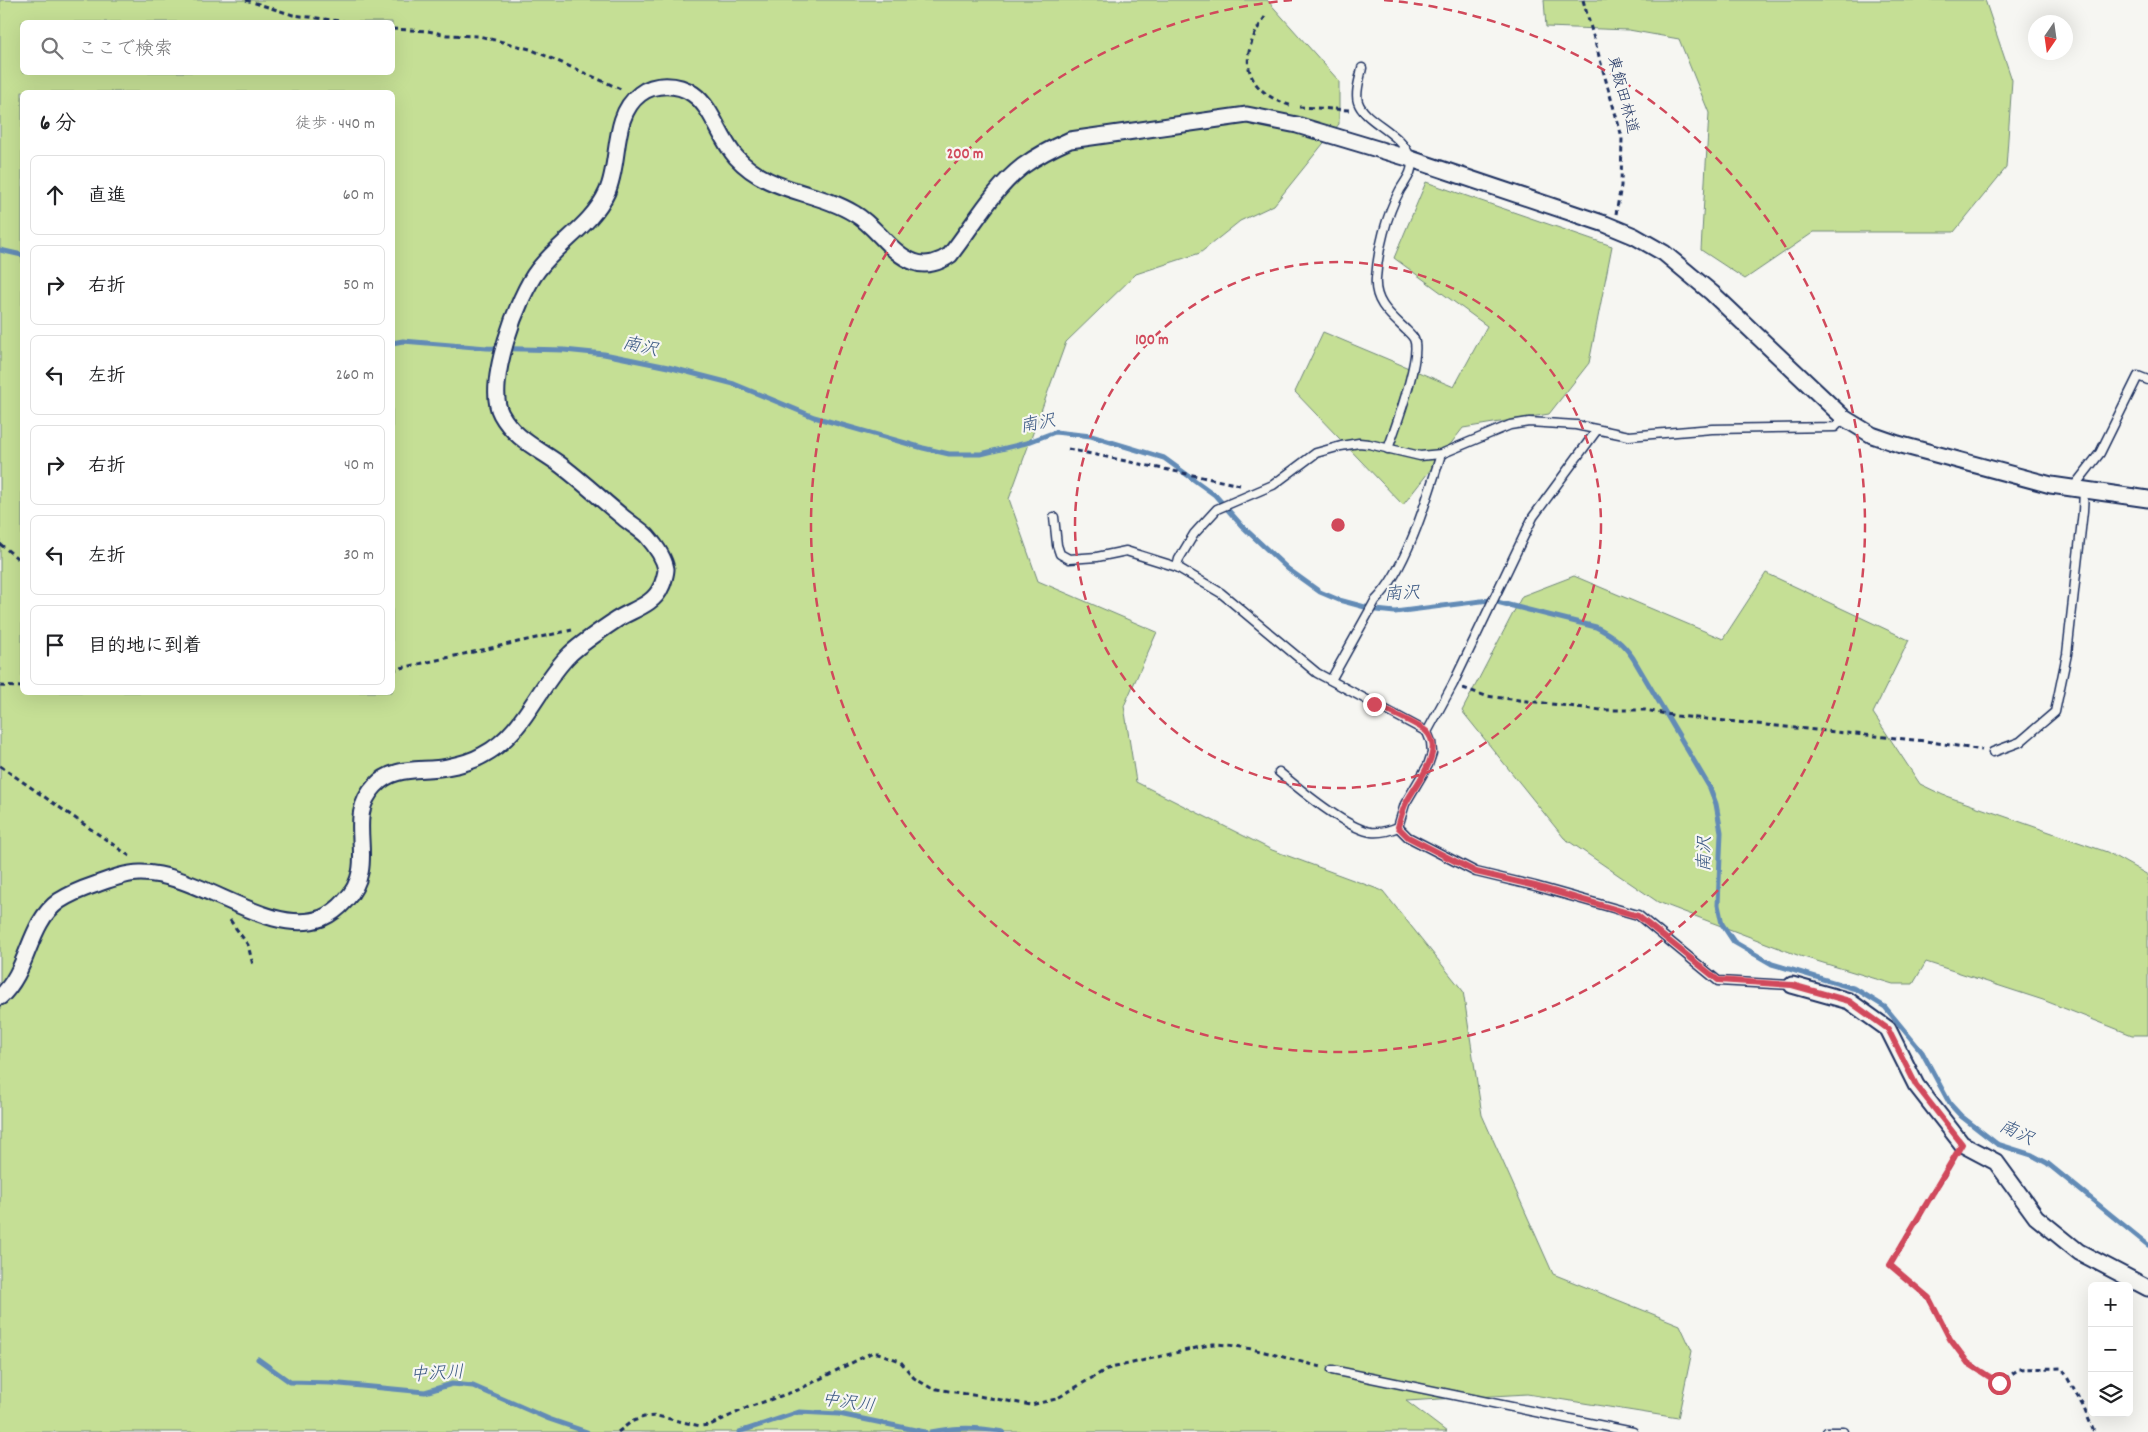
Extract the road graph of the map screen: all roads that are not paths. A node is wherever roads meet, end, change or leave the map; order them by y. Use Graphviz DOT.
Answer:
graph roads {
  1 [pos="1362,68"];
  2 [pos="1411,159"];
  3 [pos="2148,380"];
  4 [pos="1844,418"];
  5 [pos="1597,430"];
  6 [pos="1388,449"];
  7 [pos="1441,454"];
  8 [pos="2078,490"];
  9 [pos="2148,499"];
  10 [pos="1054,517"];
  11 [pos="1177,567"];
  12 [pos="1331,680"];
  13 [pos="1426,732"];
  14 [pos="1993,752"];
  15 [pos="1279,772"];
  16 [pos="1398,827"];
  17 [pos="1792,985"];
  18 [pos="0,997"];
  19 [pos="2148,1288"];
  20 [pos="1332,1370"];
  21 [pos="1633,1432"];
  22 [pos="1827,1432"];
  23 [pos="1844,1432"];
  1 -- 2 [label="lane"];
  2 -- 4 [label="street"];
  2 -- 6 [label="lane"];
  2 -- 18 [label="street"];
  3 -- 8 [label="lane"];
  4 -- 5 [label="lane"];
  4 -- 8 [label="street"];
  5 -- 7 [label="lane"];
  5 -- 13 [label="lane"];
  6 -- 7 [label="lane"];
  6 -- 11 [label="lane"];
  7 -- 12 [label="lane"];
  8 -- 9 [label="street"];
  8 -- 14 [label="lane"];
  10 -- 11 [label="lane"];
  11 -- 12 [label="lane"];
  12 -- 13 [label="lane"];
  13 -- 16 [label="lane"];
  15 -- 16 [label="lane"];
  16 -- 17 [label="lane"];
  17 -- 19 [label="street"];
  20 -- 21 [label="lane"];
  22 -- 23 [label="lane"];
}
